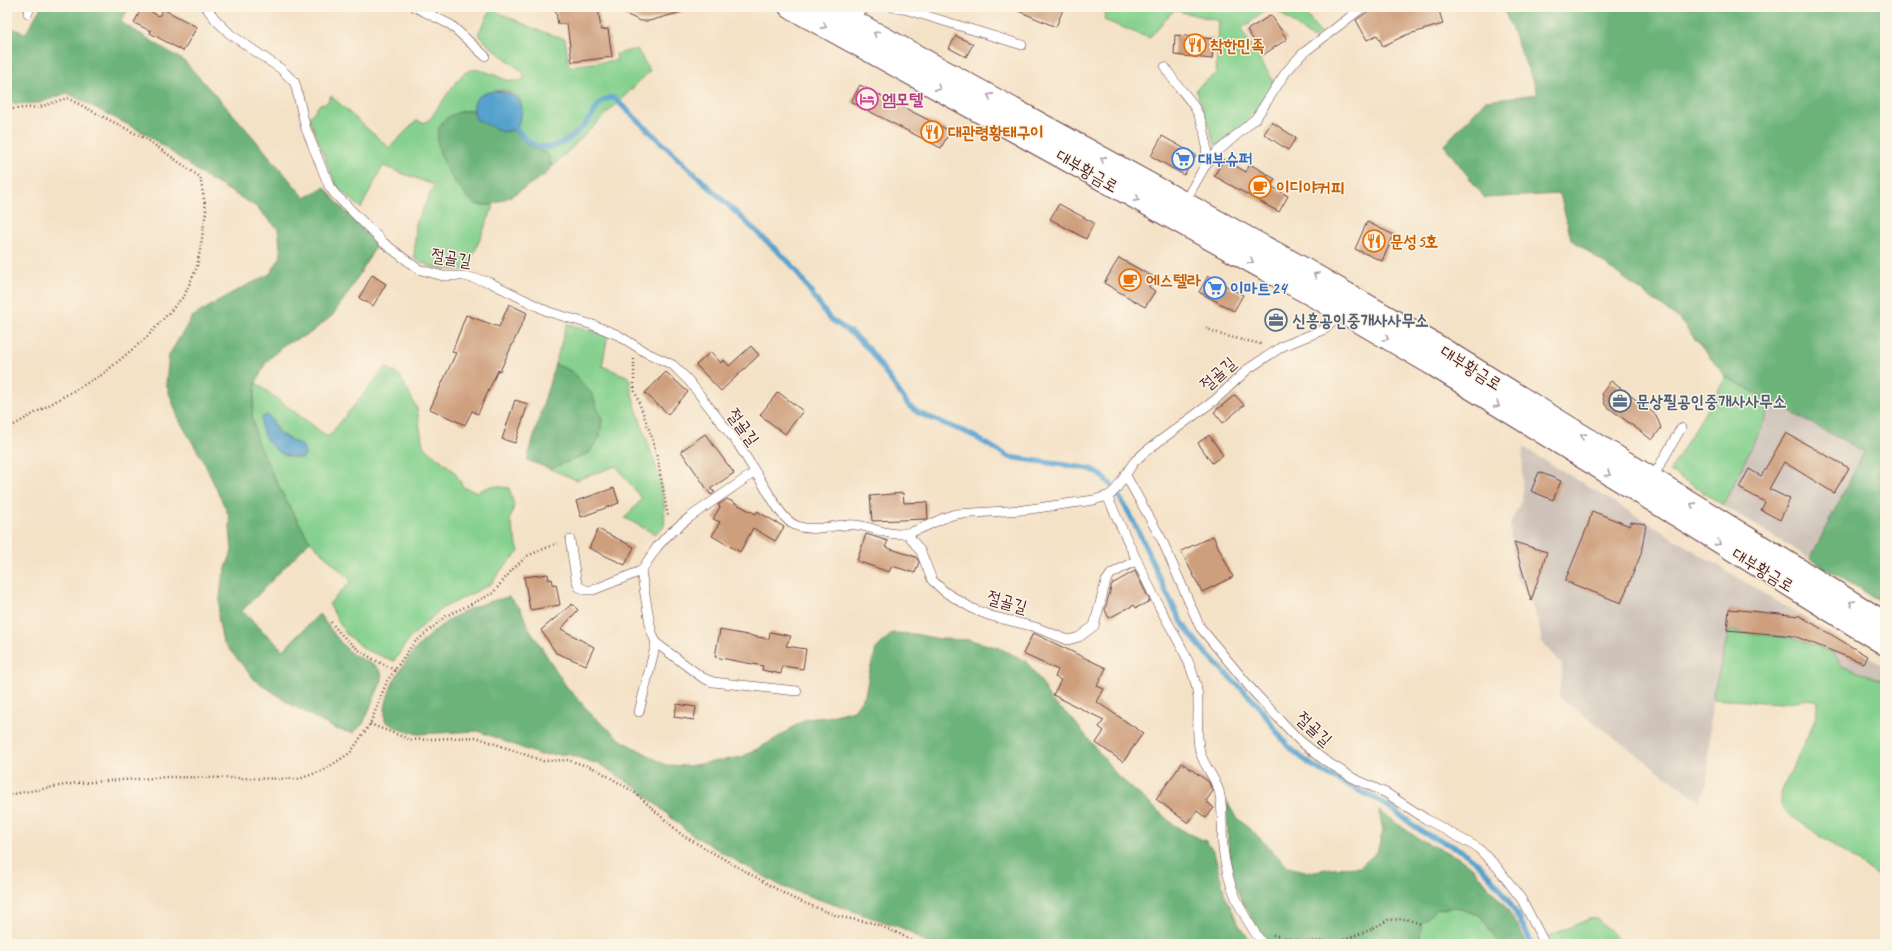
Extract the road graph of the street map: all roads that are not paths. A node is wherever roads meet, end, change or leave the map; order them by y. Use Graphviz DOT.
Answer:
graph roads {
  1 [pos="208,7"];
  2 [pos="415,7"];
  3 [pos="790,7"];
  4 [pos="827,7"];
  5 [pos="892,7"];
  6 [pos="1363,7"];
  7 [pos="861,15"];
  8 [pos="1022,45"];
  9 [pos="485,56"];
  10 [pos="1165,67"];
  11 [pos="1206,164"];
  12 [pos="1179,211"];
  13 [pos="1345,303"];
  14 [pos="1681,428"];
  15 [pos="755,472"];
  16 [pos="1125,474"];
  17 [pos="1647,487"];
  18 [pos="1106,496"];
  19 [pos="907,533"];
  20 [pos="570,540"];
  21 [pos="1137,560"];
  22 [pos="641,571"];
  23 [pos="1885,623"];
  24 [pos="656,644"];
  25 [pos="1885,644"];
  26 [pos="797,691"];
  27 [pos="639,712"];
  28 [pos="1263,944"];
  29 [pos="1546,944"];
  1 -- 15 [label="lane, 절골길"];
  2 -- 9 [label="lane"];
  3 -- 12 [label="main road, 대부황금로, one-way"];
  4 -- 7 [label="main road, 대부황금로"];
  5 -- 8 [label="lane"];
  6 -- 11 [label="lane"];
  12 -- 7 [label="main road, 대부황금로, one-way"];
  10 -- 11 [label="lane"];
  11 -- 12 [label="lane"];
  12 -- 13 [label="main road, 대부황금로"];
  13 -- 16 [label="lane, 절골길"];
  13 -- 17 [label="main road, 대부황금로"];
  14 -- 17 [label="lane"];
  15 -- 19 [label="lane, 절골길"];
  15 -- 22 [label="lane, 절골길"];
  16 -- 18 [label="lane, 절골길"];
  16 -- 29 [label="lane, 절골길"];
  23 -- 17 [label="main road, 대부황금로, one-way"];
  17 -- 25 [label="main road, 대부황금로, one-way"];
  18 -- 19 [label="lane, 절골길"];
  18 -- 21 [label="lane"];
  19 -- 21 [label="lane, 절골길"];
  20 -- 22 [label="lane"];
  21 -- 28 [label="lane"];
  22 -- 24 [label="lane"];
  24 -- 26 [label="lane"];
  24 -- 27 [label="lane"];
}
